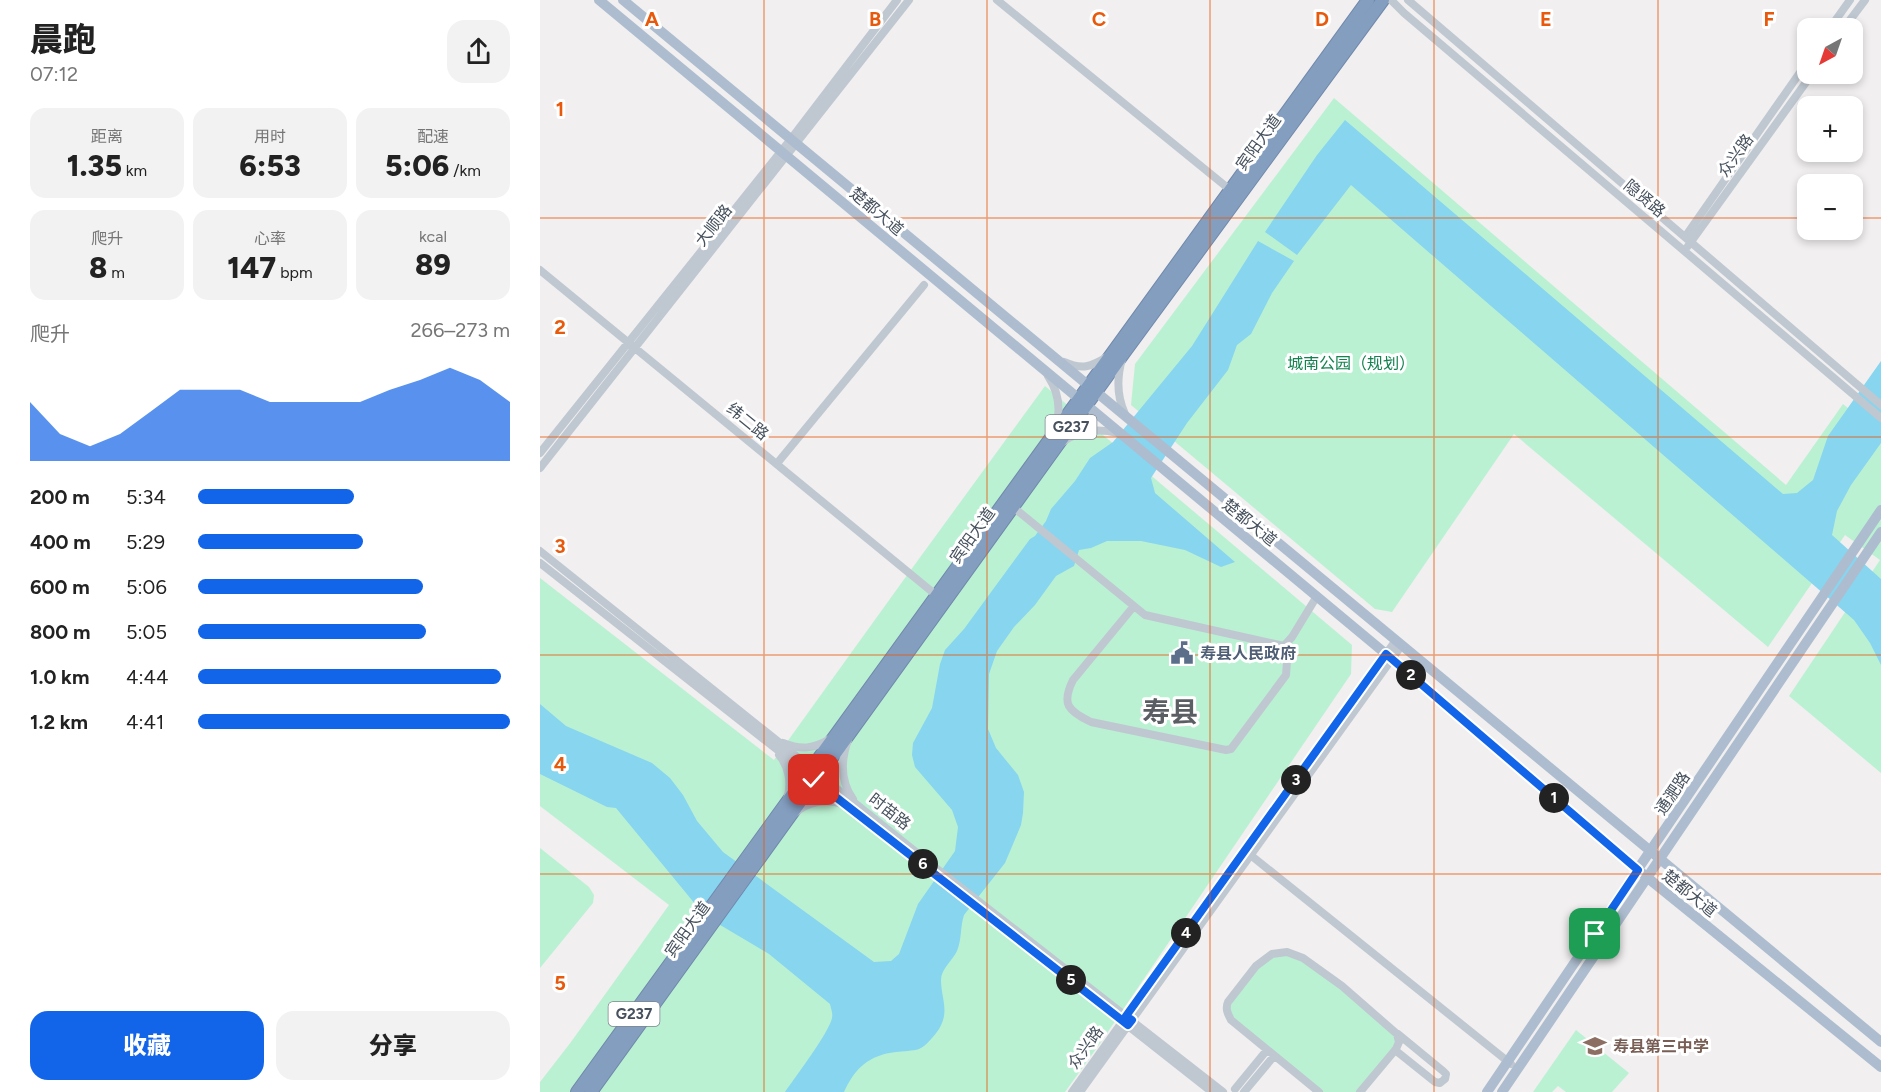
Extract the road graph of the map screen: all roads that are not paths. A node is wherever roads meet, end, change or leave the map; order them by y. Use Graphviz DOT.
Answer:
graph roads {
  1 [pos="599,0"];
  2 [pos="623,0"];
  3 [pos="897,0"];
  4 [pos="909,0"];
  5 [pos="998,0"];
  6 [pos="1368,0"];
  7 [pos="1383,0"];
  8 [pos="1391,0"];
  9 [pos="1408,0"];
  10 [pos="1850,0"];
  11 [pos="1865,0"];
  12 [pos="641,14"];
  13 [pos="1837,18"];
  14 [pos="1852,18"];
  15 [pos="630,26"];
  16 [pos="657,28"];
  17 [pos="647,40"];
  18 [pos="1797,77"];
  19 [pos="1804,84"];
  20 [pos="791,139"];
  21 [pos="782,151"];
  22 [pos="1235,194"];
  23 [pos="1688,239"];
  24 [pos="1683,253"];
  25 [pos="945,267"];
  26 [pos="540,270"];
  27 [pos="935,279"];
  28 [pos="924,285"];
  29 [pos="979,294"];
  30 [pos="969,307"];
  31 [pos="632,345"];
  32 [pos="1120,351"];
  33 [pos="1054,357"];
  34 [pos="1045,371"];
  35 [pos="1093,389"];
  36 [pos="1083,403"];
  37 [pos="1881,405"];
  38 [pos="1128,418"];
  39 [pos="1881,418"];
  40 [pos="1119,434"];
  41 [pos="1054,444"];
  42 [pos="540,453"];
  43 [pos="779,461"];
  44 [pos="540,468"];
  45 [pos="1013,507"];
  46 [pos="1881,510"];
  47 [pos="1881,532"];
  48 [pos="540,551"];
  49 [pos="540,563"];
  50 [pos="936,595"];
  51 [pos="1317,596"];
  52 [pos="1134,606"];
  53 [pos="1399,643"];
  54 [pos="1284,646"];
  55 [pos="1386,654"];
  56 [pos="848,727"];
  57 [pos="771,741"];
  58 [pos="813,774"];
  59 [pos="853,806"];
  60 [pos="782,817"];
  61 [pos="1651,851"];
  62 [pos="1248,853"];
  63 [pos="1660,859"];
  64 [pos="1638,870"];
  65 [pos="1648,877"];
  66 [pos="696,938"];
  67 [pos="1129,1020"];
  68 [pos="1397,1034"];
  69 [pos="1881,1042"];
  70 [pos="1395,1050"];
  71 [pos="1270,1053"];
  72 [pos="1513,1065"];
  73 [pos="1881,1067"];
  74 [pos="1240,1090"];
  75 [pos="577,1092"];
  76 [pos="591,1092"];
  77 [pos="1072,1092"];
  78 [pos="1080,1092"];
  79 [pos="1212,1092"];
  80 [pos="1223,1092"];
  81 [pos="1319,1092"];
  82 [pos="1360,1092"];
  83 [pos="1487,1092"];
  84 [pos="1502,1092"];
  1 -- 15 [label="main road, 楚都大道"];
  2 -- 12 [label="main road, 楚都大道"];
  3 -- 20 [label="street, 大顺路"];
  4 -- 31 [label="street, 大顺路"];
  5 -- 22 [label="street"];
  6 -- 22 [label="highway, 宾阳大道 / G237"];
  7 -- 22 [label="highway, 宾阳大道 / G237"];
  8 -- 24 [label="street, 隐贤路"];
  9 -- 23 [label="street, 隐贤路"];
  10 -- 13 [label="street"];
  11 -- 14 [label="street"];
  12 -- 15 [label="main road"];
  12 -- 16 [label="main road, 楚都大道"];
  15 -- 17 [label="main road, 楚都大道"];
  16 -- 17 [label="main road"];
  16 -- 20 [label="main road, 楚都大道"];
  17 -- 21 [label="main road, 楚都大道"];
  18 -- 23 [label="street, 众兴路"];
  19 -- 23 [label="street, 众兴路"];
  20 -- 21 [label="street, 大顺路"];
  20 -- 25 [label="main road, 楚都大道"];
  21 -- 27 [label="main road, 楚都大道"];
  21 -- 31 [label="street, 大顺路"];
  22 -- 32 [label="highway, 宾阳大道 / G237"];
  23 -- 24 [label="street, 众兴路"];
  23 -- 37 [label="street, 隐贤路"];
  24 -- 39 [label="street, 隐贤路"];
  25 -- 27 [label="main road"];
  25 -- 29 [label="main road, 楚都大道"];
  26 -- 31 [label="street, 纬二路"];
  27 -- 30 [label="main road, 楚都大道"];
  28 -- 43 [label="street"];
  29 -- 30 [label="main road"];
  29 -- 33 [label="main road, 楚都大道"];
  30 -- 34 [label="main road, 楚都大道"];
  31 -- 42 [label="street, 大顺路"];
  31 -- 44 [label="street, 大顺路"];
  31 -- 50 [label="street, 纬二路"];
  32 -- 33 [label="street"];
  32 -- 35 [label="highway, 宾阳大道 / G237"];
  32 -- 38 [label="street"];
  33 -- 35 [label="main road, 楚都大道"];
  34 -- 36 [label="main road, 楚都大道"];
  34 -- 41 [label="street"];
  35 -- 36 [label="highway, 宾阳大道 / G237"];
  35 -- 38 [label="main road, 楚都大道"];
  36 -- 40 [label="main road, 楚都大道"];
  36 -- 41 [label="highway, 宾阳大道 / G237"];
  38 -- 53 [label="main road, 楚都大道"];
  40 -- 41 [label="street"];
  40 -- 51 [label="main road, 楚都大道"];
  41 -- 45 [label="highway, 宾阳大道 / G237"];
  41 -- 50 [label="highway, 宾阳大道 / G237"];
  45 -- 52 [label="street"];
  45 -- 56 [label="highway, 宾阳大道 / G237"];
  46 -- 61 [label="main road, 通淝路"];
  47 -- 63 [label="main road, 通淝路"];
  48 -- 57 [label="street, 时苗路"];
  49 -- 57 [label="street, 时苗路"];
  50 -- 56 [label="highway, 宾阳大道 / G237"];
  51 -- 54 [label="street"];
  51 -- 55 [label="main road, 楚都大道"];
  52 -- 54 [label="street"];
  52 -- 54 [label="street"];
  53 -- 55 [label="street, 众兴路"];
  53 -- 61 [label="main road, 楚都大道"];
  53 -- 62 [label="street, 众兴路"];
  55 -- 62 [label="street, 众兴路"];
  55 -- 64 [label="main road, 楚都大道"];
  56 -- 57 [label="street"];
  56 -- 58 [label="highway, 宾阳大道 / G237"];
  56 -- 59 [label="street"];
  57 -- 58 [label="street, 时苗路"];
  57 -- 60 [label="street"];
  58 -- 59 [label="street, 时苗路"];
  58 -- 60 [label="highway, 宾阳大道 / G237"];
  59 -- 60 [label="street"];
  59 -- 67 [label="street, 时苗路"];
  60 -- 66 [label="highway, 宾阳大道 / G237"];
  61 -- 63 [label="main road, 楚都大道"];
  61 -- 64 [label="main road, 通淝路"];
  62 -- 67 [label="street, 众兴路"];
  62 -- 72 [label="street"];
  63 -- 65 [label="main road, 通淝路"];
  63 -- 69 [label="main road, 楚都大道"];
  64 -- 65 [label="main road, 楚都大道"];
  64 -- 72 [label="main road, 通淝路"];
  65 -- 72 [label="main road, 通淝路"];
  65 -- 73 [label="main road, 楚都大道"];
  66 -- 75 [label="highway, 宾阳大道 / G237"];
  66 -- 76 [label="highway, 宾阳大道 / G237"];
  67 -- 77 [label="street, 众兴路"];
  67 -- 78 [label="street, 众兴路"];
  67 -- 79 [label="street, 时苗路"];
  67 -- 80 [label="street, 时苗路"];
  68 -- 70 [label="street"];
  68 -- 70 [label="street"];
  68 -- 71 [label="street"];
  70 -- 82 [label="street"];
  71 -- 74 [label="street"];
  71 -- 81 [label="street"];
  72 -- 83 [label="main road, 通淝路"];
  72 -- 84 [label="main road, 通淝路"];
}
